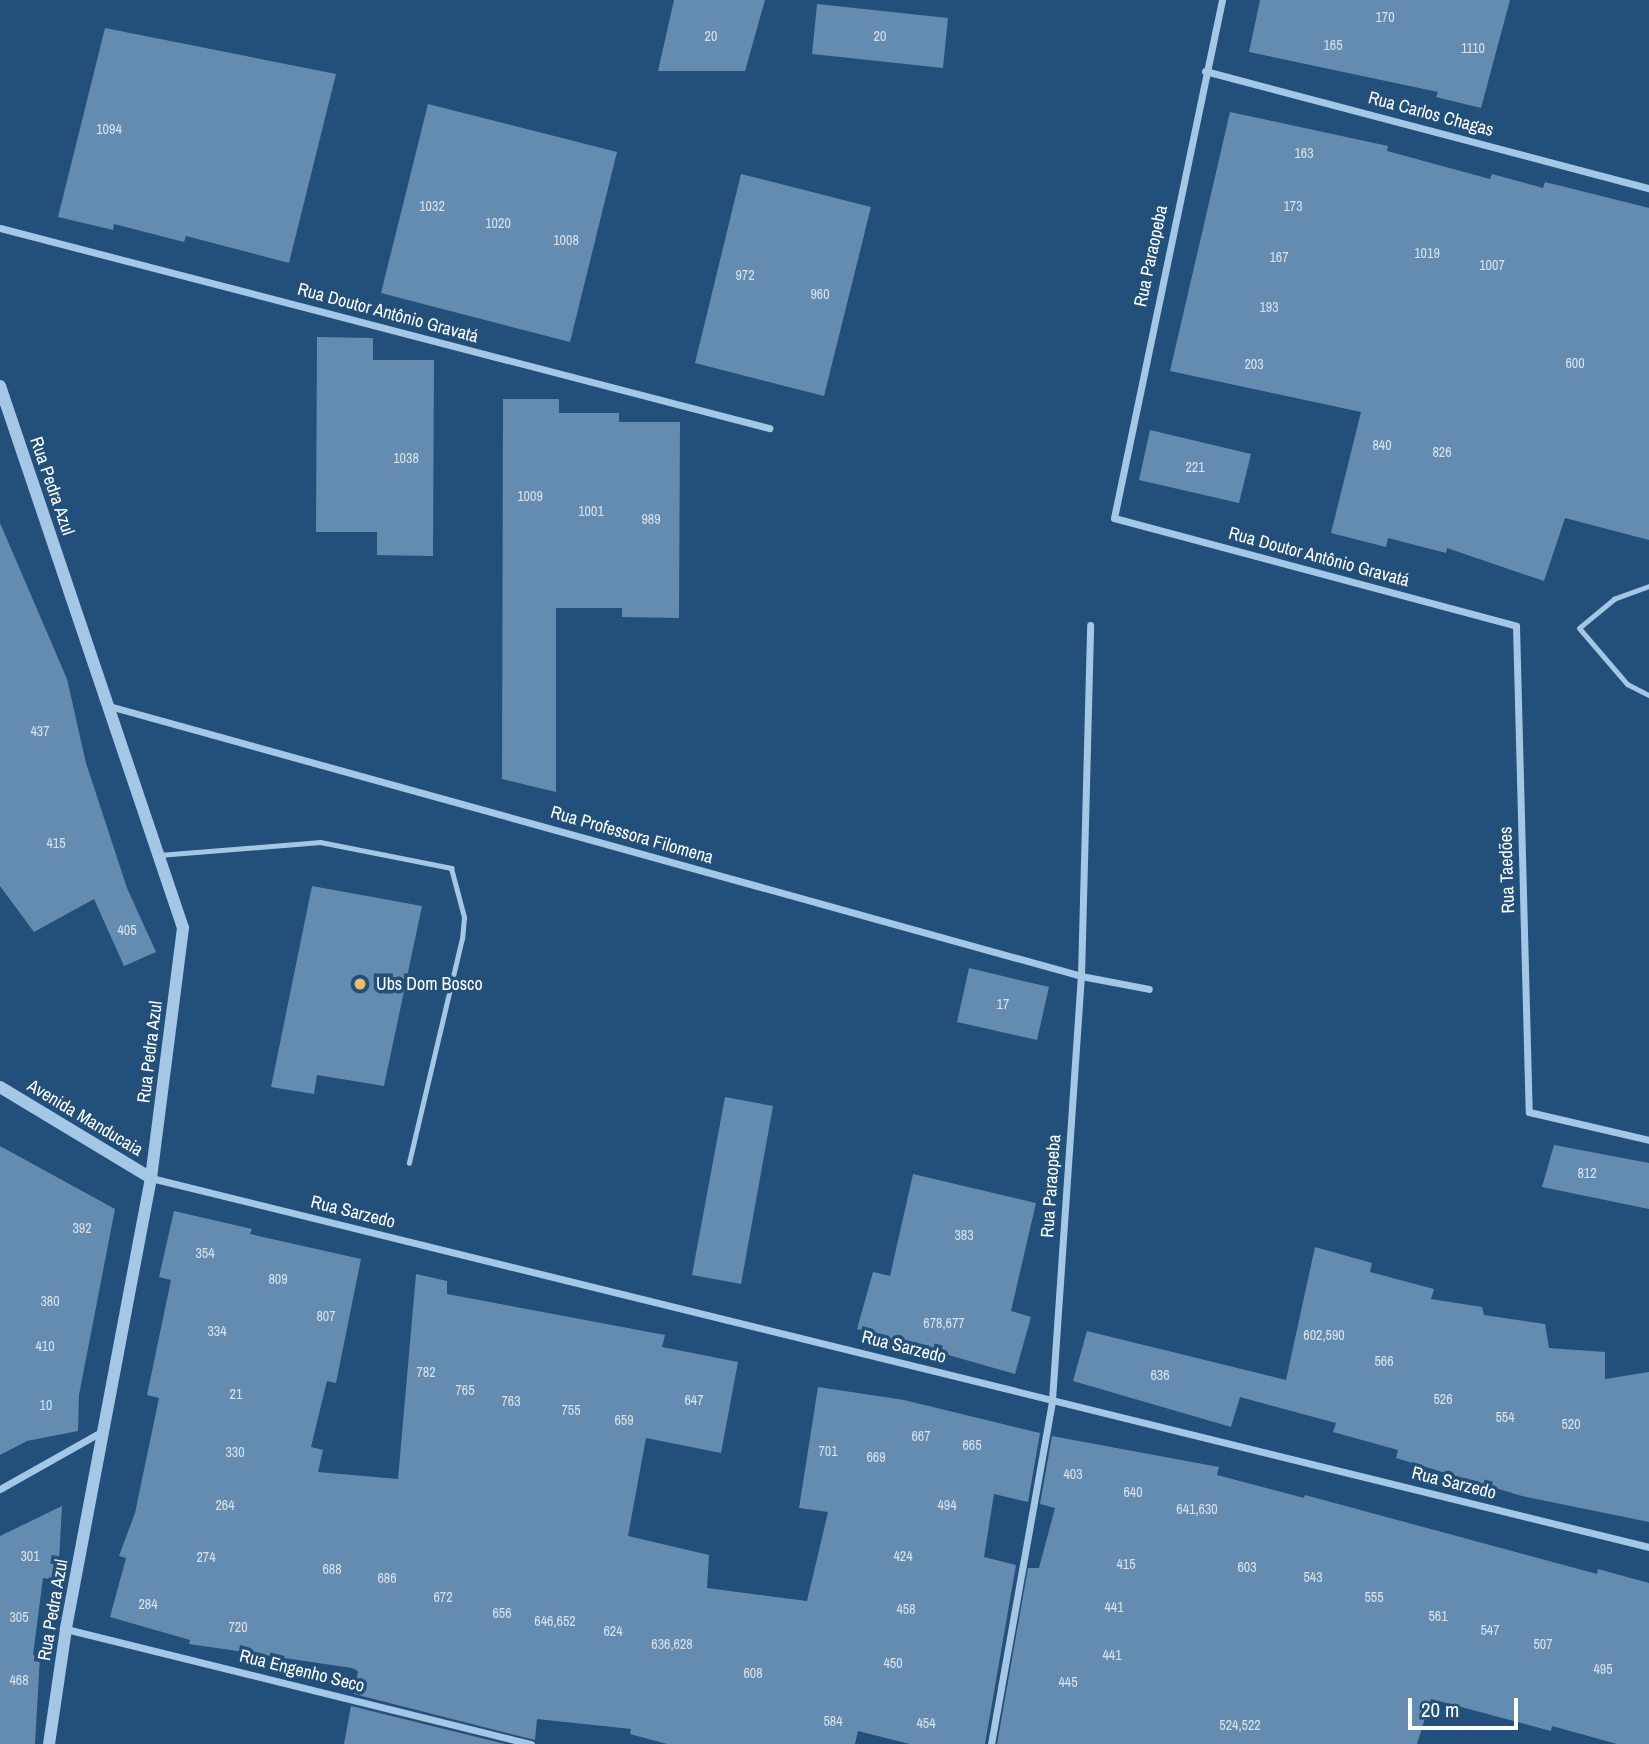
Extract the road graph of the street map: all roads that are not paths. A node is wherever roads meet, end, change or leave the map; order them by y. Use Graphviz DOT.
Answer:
graph roads {
  1 [pos="1222,0"];
  2 [pos="1205,71"];
  3 [pos="1649,188"];
  4 [pos="0,228"];
  5 [pos="0,386"];
  6 [pos="769,428"];
  7 [pos="1114,518"];
  8 [pos="1649,586"];
  9 [pos="1090,625"];
  10 [pos="1516,626"];
  11 [pos="1649,695"];
  12 [pos="108,706"];
  13 [pos="159,855"];
  14 [pos="1081,976"];
  15 [pos="1149,989"];
  16 [pos="0,1087"];
  17 [pos="1649,1140"];
  18 [pos="409,1163"];
  19 [pos="151,1178"];
  20 [pos="1052,1400"];
  21 [pos="104,1430"];
  22 [pos="0,1489"];
  23 [pos="1649,1547"];
  24 [pos="66,1629"];
  25 [pos="49,1744"];
  26 [pos="531,1744"];
  27 [pos="991,1744"];
  1 -- 2 [label="street, Rua Paraopeba"];
  2 -- 3 [label="street, Rua Carlos Chagas"];
  2 -- 7 [label="street, Rua Paraopeba"];
  4 -- 6 [label="street, Rua Doutor Antônio Gravatá"];
  5 -- 12 [label="street, Rua Pedra Azul"];
  7 -- 10 [label="street, Rua Doutor Antônio Gravatá"];
  8 -- 11 [label="lane"];
  9 -- 14 [label="street, Rua Paraopeba"];
  10 -- 17 [label="street, Rua Taedões"];
  12 -- 13 [label="street, Rua Pedra Azul"];
  12 -- 14 [label="street, Rua Professora Filomena"];
  13 -- 18 [label="lane"];
  13 -- 19 [label="street, Rua Pedra Azul"];
  14 -- 15 [label="street, Rua Professora Filomena"];
  14 -- 20 [label="street, Rua Paraopeba"];
  16 -- 19 [label="street, Avenida Manducaia"];
  19 -- 20 [label="street, Rua Sarzedo"];
  19 -- 21 [label="street, Rua Pedra Azul"];
  20 -- 23 [label="street, Rua Sarzedo"];
  20 -- 27 [label="street, Rua Paraopeba"];
  21 -- 22 [label="street"];
  21 -- 24 [label="street, Rua Pedra Azul"];
  24 -- 25 [label="street, Rua Pedra Azul"];
  24 -- 26 [label="street, Rua Engenho Seco"];
}
